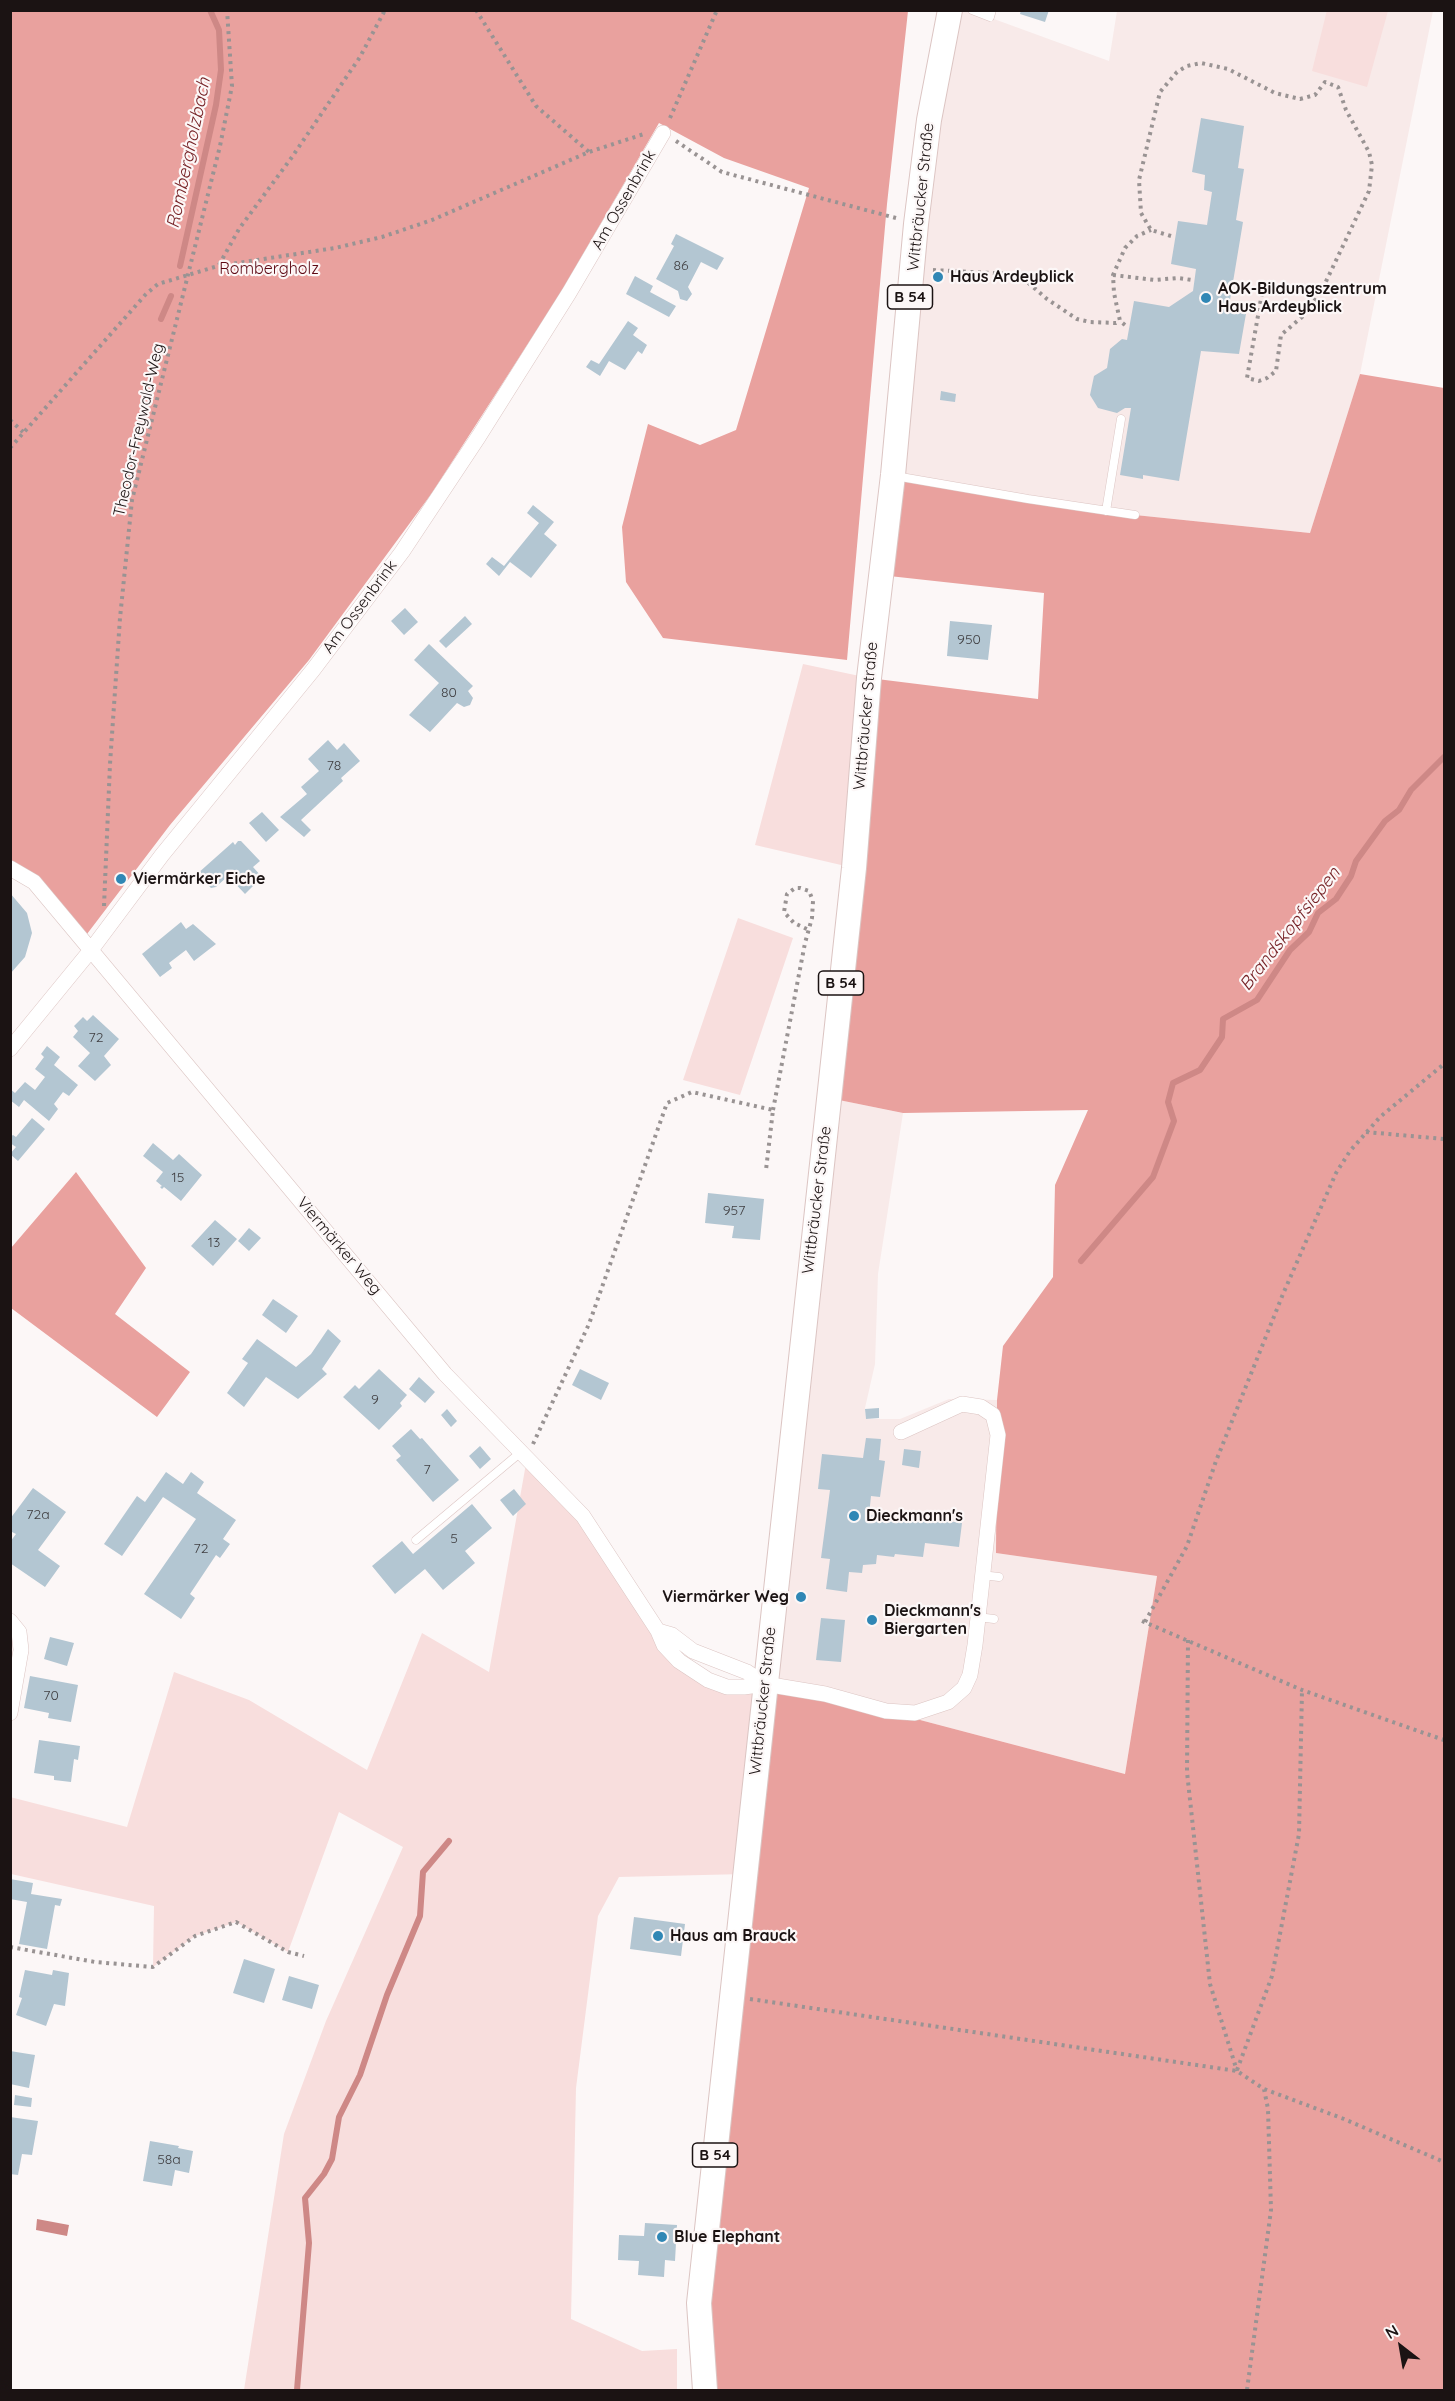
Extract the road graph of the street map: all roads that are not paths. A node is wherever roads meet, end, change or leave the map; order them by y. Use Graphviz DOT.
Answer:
graph roads {
  1 [pos="950,10"];
  2 [pos="972,10"];
  3 [pos="992,10"];
  4 [pos="663,133"];
  5 [pos="1121,418"];
  6 [pos="893,475"];
  7 [pos="1106,511"];
  8 [pos="1135,515"];
  9 [pos="10,868"];
  10 [pos="91,950"];
  11 [pos="10,1049"];
  12 [pos="900,1432"];
  13 [pos="524,1455"];
  14 [pos="416,1540"];
  15 [pos="981,1575"];
  16 [pos="999,1577"];
  17 [pos="977,1617"];
  18 [pos="994,1619"];
  19 [pos="10,1621"];
  20 [pos="658,1631"];
  21 [pos="765,1684"];
  22 [pos="10,1713"];
  23 [pos="705,2391"];
  1 -- 6 [label="main road, Wittbräucker Straße / B 54"];
  2 -- 3 [label="lane"];
  4 -- 10 [label="street, Am Ossenbrink"];
  5 -- 7 [label="lane"];
  6 -- 7 [label="lane"];
  6 -- 21 [label="main road, Wittbräucker Straße / B 54"];
  7 -- 8 [label="lane"];
  9 -- 10 [label="street, Viermärker Weg"];
  10 -- 11 [label="street, Am Ossenbrink"];
  10 -- 13 [label="street, Viermärker Weg"];
  12 -- 15 [label="street, Viermärker Weg"];
  13 -- 14 [label="lane"];
  13 -- 20 [label="street, Viermärker Weg"];
  15 -- 16 [label="lane"];
  15 -- 17 [label="street, Viermärker Weg"];
  17 -- 18 [label="lane"];
  17 -- 21 [label="street, Viermärker Weg"];
  19 -- 22 [label="street"];
  20 -- 21 [label="street, Viermärker Weg"];
  20 -- 21 [label="street, Viermärker Weg"];
  21 -- 23 [label="main road, Wittbräucker Straße / B 54"];
}
